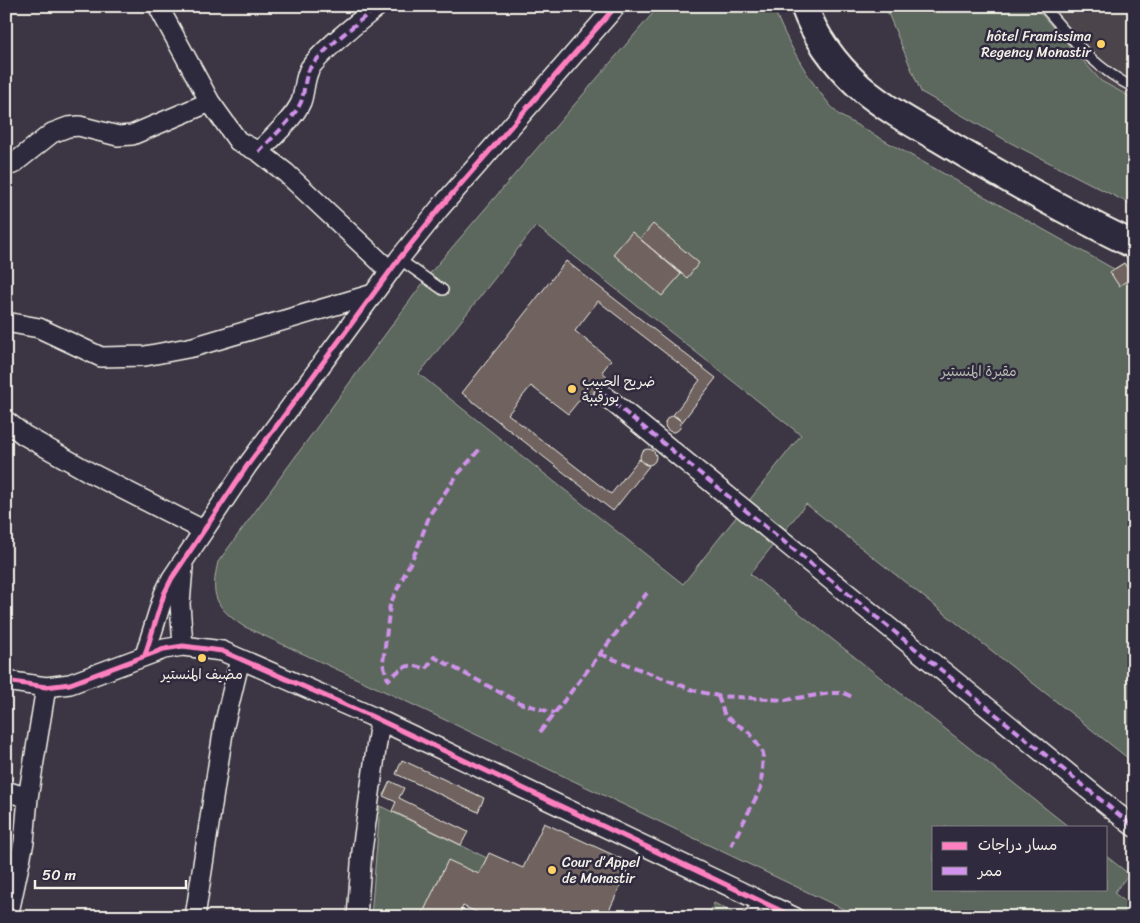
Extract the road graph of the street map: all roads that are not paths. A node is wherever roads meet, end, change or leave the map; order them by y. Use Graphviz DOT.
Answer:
graph roads {
  1 [pos="158,6"];
  2 [pos="378,6"];
  3 [pos="616,6"];
  4 [pos="804,6"];
  5 [pos="1043,6"];
  6 [pos="1134,88"];
  7 [pos="210,102"];
  8 [pos="259,152"];
  9 [pos="6,166"];
  10 [pos="1134,245"];
  11 [pos="395,265"];
  12 [pos="443,290"];
  13 [pos="373,294"];
  14 [pos="6,322"];
  15 [pos="604,395"];
  16 [pos="6,421"];
  17 [pos="203,530"];
  18 [pos="183,561"];
  19 [pos="183,646"];
  20 [pos="145,656"];
  21 [pos="240,658"];
  22 [pos="6,681"];
  23 [pos="46,687"];
  24 [pos="380,720"];
  25 [pos="6,791"];
  26 [pos="28,798"];
  27 [pos="1134,827"];
  28 [pos="759,901"];
  29 [pos="8,917"];
  30 [pos="195,917"];
  31 [pos="357,917"];
  32 [pos="748,917"];
  33 [pos="794,917"];
  1 -- 7 [label="street"];
  2 -- 8 [label="street"];
  3 -- 11 [label="street"];
  4 -- 10 [label="main road"];
  5 -- 6 [label="lane"];
  7 -- 8 [label="street"];
  7 -- 9 [label="street"];
  8 -- 11 [label="street"];
  11 -- 12 [label="lane"];
  11 -- 13 [label="street"];
  13 -- 14 [label="street"];
  13 -- 17 [label="street"];
  15 -- 27 [label="street"];
  16 -- 17 [label="street"];
  17 -- 18 [label="street"];
  18 -- 19 [label="street"];
  18 -- 20 [label="street"];
  19 -- 20 [label="street"];
  19 -- 21 [label="street"];
  20 -- 23 [label="street"];
  21 -- 24 [label="street"];
  21 -- 30 [label="street"];
  22 -- 23 [label="street"];
  23 -- 26 [label="street"];
  24 -- 28 [label="street"];
  24 -- 31 [label="street"];
  25 -- 26 [label="street"];
  26 -- 29 [label="street"];
  28 -- 32 [label="lane"];
  28 -- 33 [label="street"];
}
